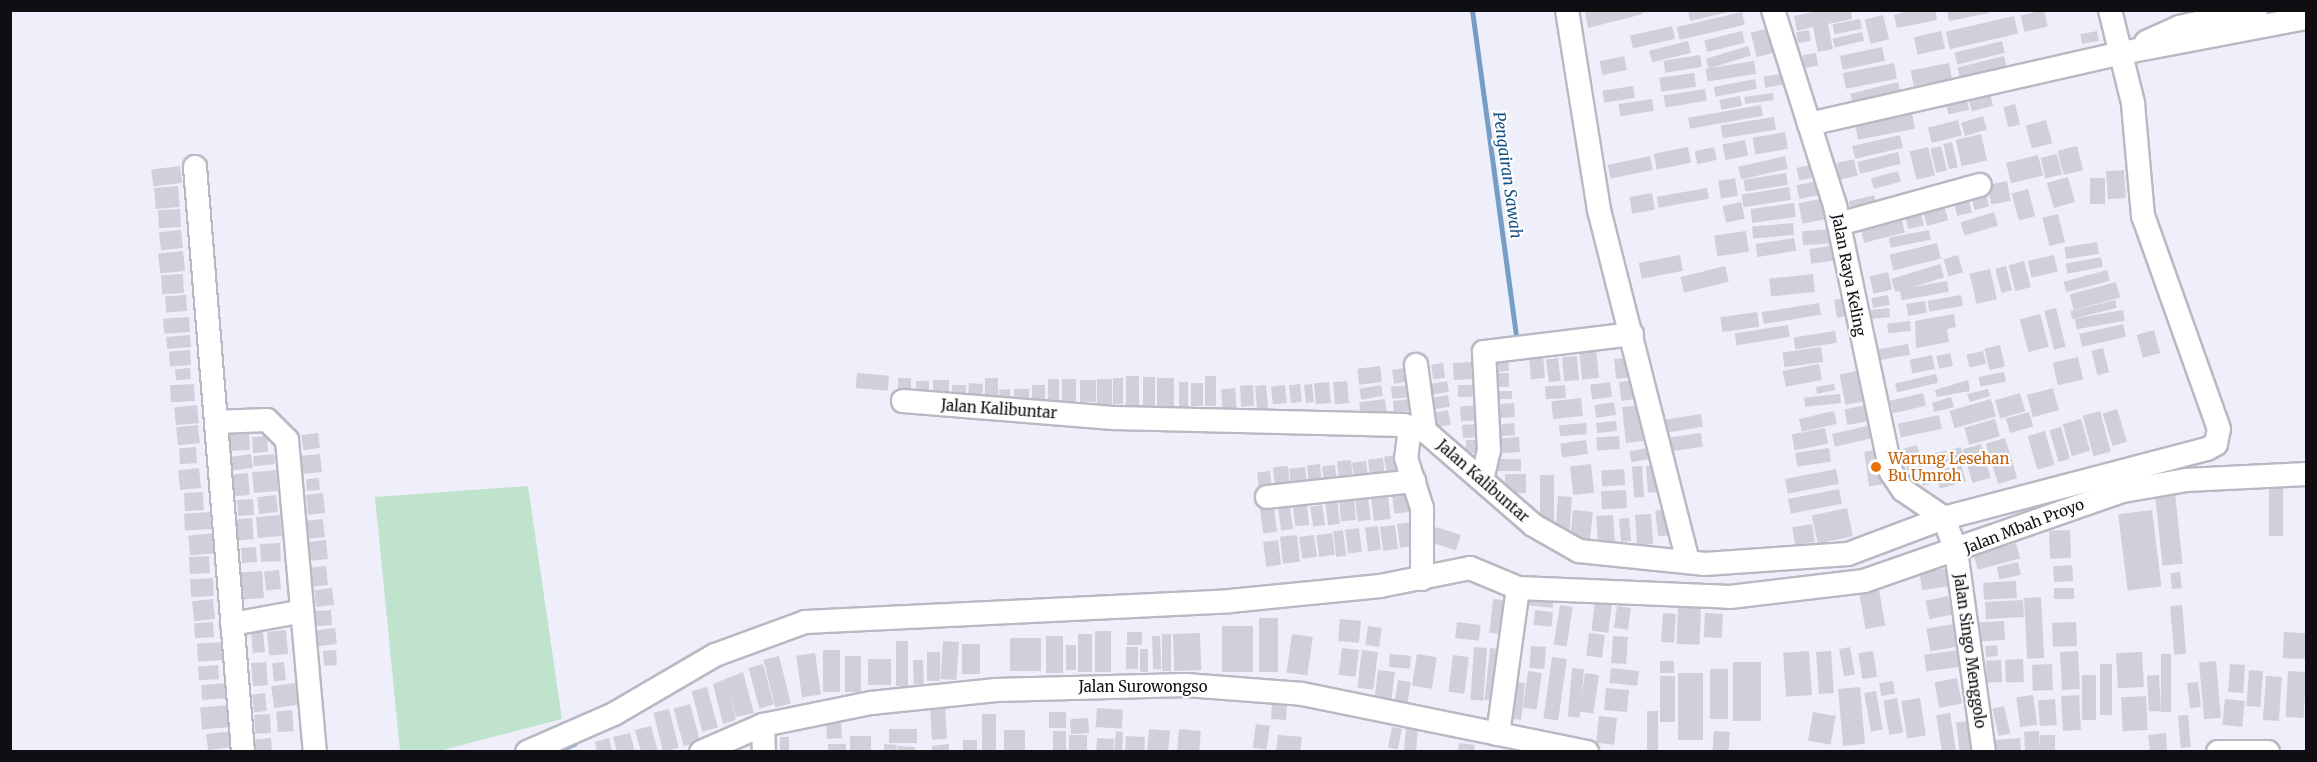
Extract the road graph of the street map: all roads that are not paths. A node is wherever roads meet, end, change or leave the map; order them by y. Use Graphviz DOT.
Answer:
graph roads {
  1 [pos="1567,10"];
  2 [pos="1773,10"];
  3 [pos="2110,10"];
  4 [pos="2256,10"];
  5 [pos="2307,18"];
  6 [pos="2180,28"];
  7 [pos="2122,53"];
  8 [pos="1809,124"];
  9 [pos="195,168"];
  10 [pos="1980,185"];
  11 [pos="1839,224"];
  12 [pos="1632,334"];
  13 [pos="1416,365"];
  14 [pos="903,401"];
  15 [pos="216,422"];
  16 [pos="1412,439"];
  17 [pos="2307,474"];
  18 [pos="1482,480"];
  19 [pos="1414,481"];
  20 [pos="1267,497"];
  21 [pos="1944,519"];
  22 [pos="1955,550"];
  23 [pos="1688,562"];
  24 [pos="1422,571"];
  25 [pos="1518,588"];
  26 [pos="298,612"];
  27 [pos="232,624"];
  28 [pos="763,725"];
  29 [pos="1498,734"];
  30 [pos="243,752"];
  31 [pos="315,752"];
  32 [pos="527,752"];
  33 [pos="701,752"];
  34 [pos="764,752"];
  35 [pos="1587,752"];
  36 [pos="1984,752"];
  37 [pos="2218,752"];
  38 [pos="2268,752"];
  1 -- 12 [label="street"];
  2 -- 8 [label="street, Jalan Raya Keling"];
  3 -- 7 [label="street"];
  4 -- 6 [label="street"];
  5 -- 6 [label="street"];
  6 -- 7 [label="street"];
  7 -- 8 [label="street"];
  7 -- 21 [label="street, Jalan Kalibuntar"];
  8 -- 11 [label="street, Jalan Raya Keling"];
  9 -- 15 [label="street"];
  10 -- 11 [label="street"];
  11 -- 21 [label="street, Jalan Raya Keling"];
  12 -- 18 [label="street"];
  12 -- 23 [label="street"];
  13 -- 16 [label="street"];
  14 -- 16 [label="street, Jalan Kalibuntar"];
  15 -- 26 [label="street"];
  15 -- 27 [label="street"];
  16 -- 18 [label="street, Jalan Kalibuntar"];
  16 -- 19 [label="street"];
  17 -- 22 [label="street, Jalan Mbah Proyo"];
  18 -- 23 [label="street, Jalan Kalibuntar"];
  19 -- 20 [label="street"];
  19 -- 24 [label="street"];
  21 -- 22 [label="street, Jalan Singo Menggolo"];
  21 -- 23 [label="street, Jalan Kalibuntar"];
  22 -- 25 [label="street, Jalan Mbah Proyo"];
  22 -- 36 [label="street, Jalan Singo Menggolo"];
  24 -- 25 [label="street"];
  24 -- 32 [label="street"];
  25 -- 29 [label="street"];
  26 -- 27 [label="street"];
  26 -- 31 [label="street"];
  27 -- 30 [label="street"];
  28 -- 29 [label="street, Jalan Surowongso"];
  28 -- 33 [label="street, Jalan Surowongso"];
  28 -- 34 [label="street"];
  29 -- 35 [label="street, Jalan Surowongso"];
  37 -- 38 [label="street"];
}
